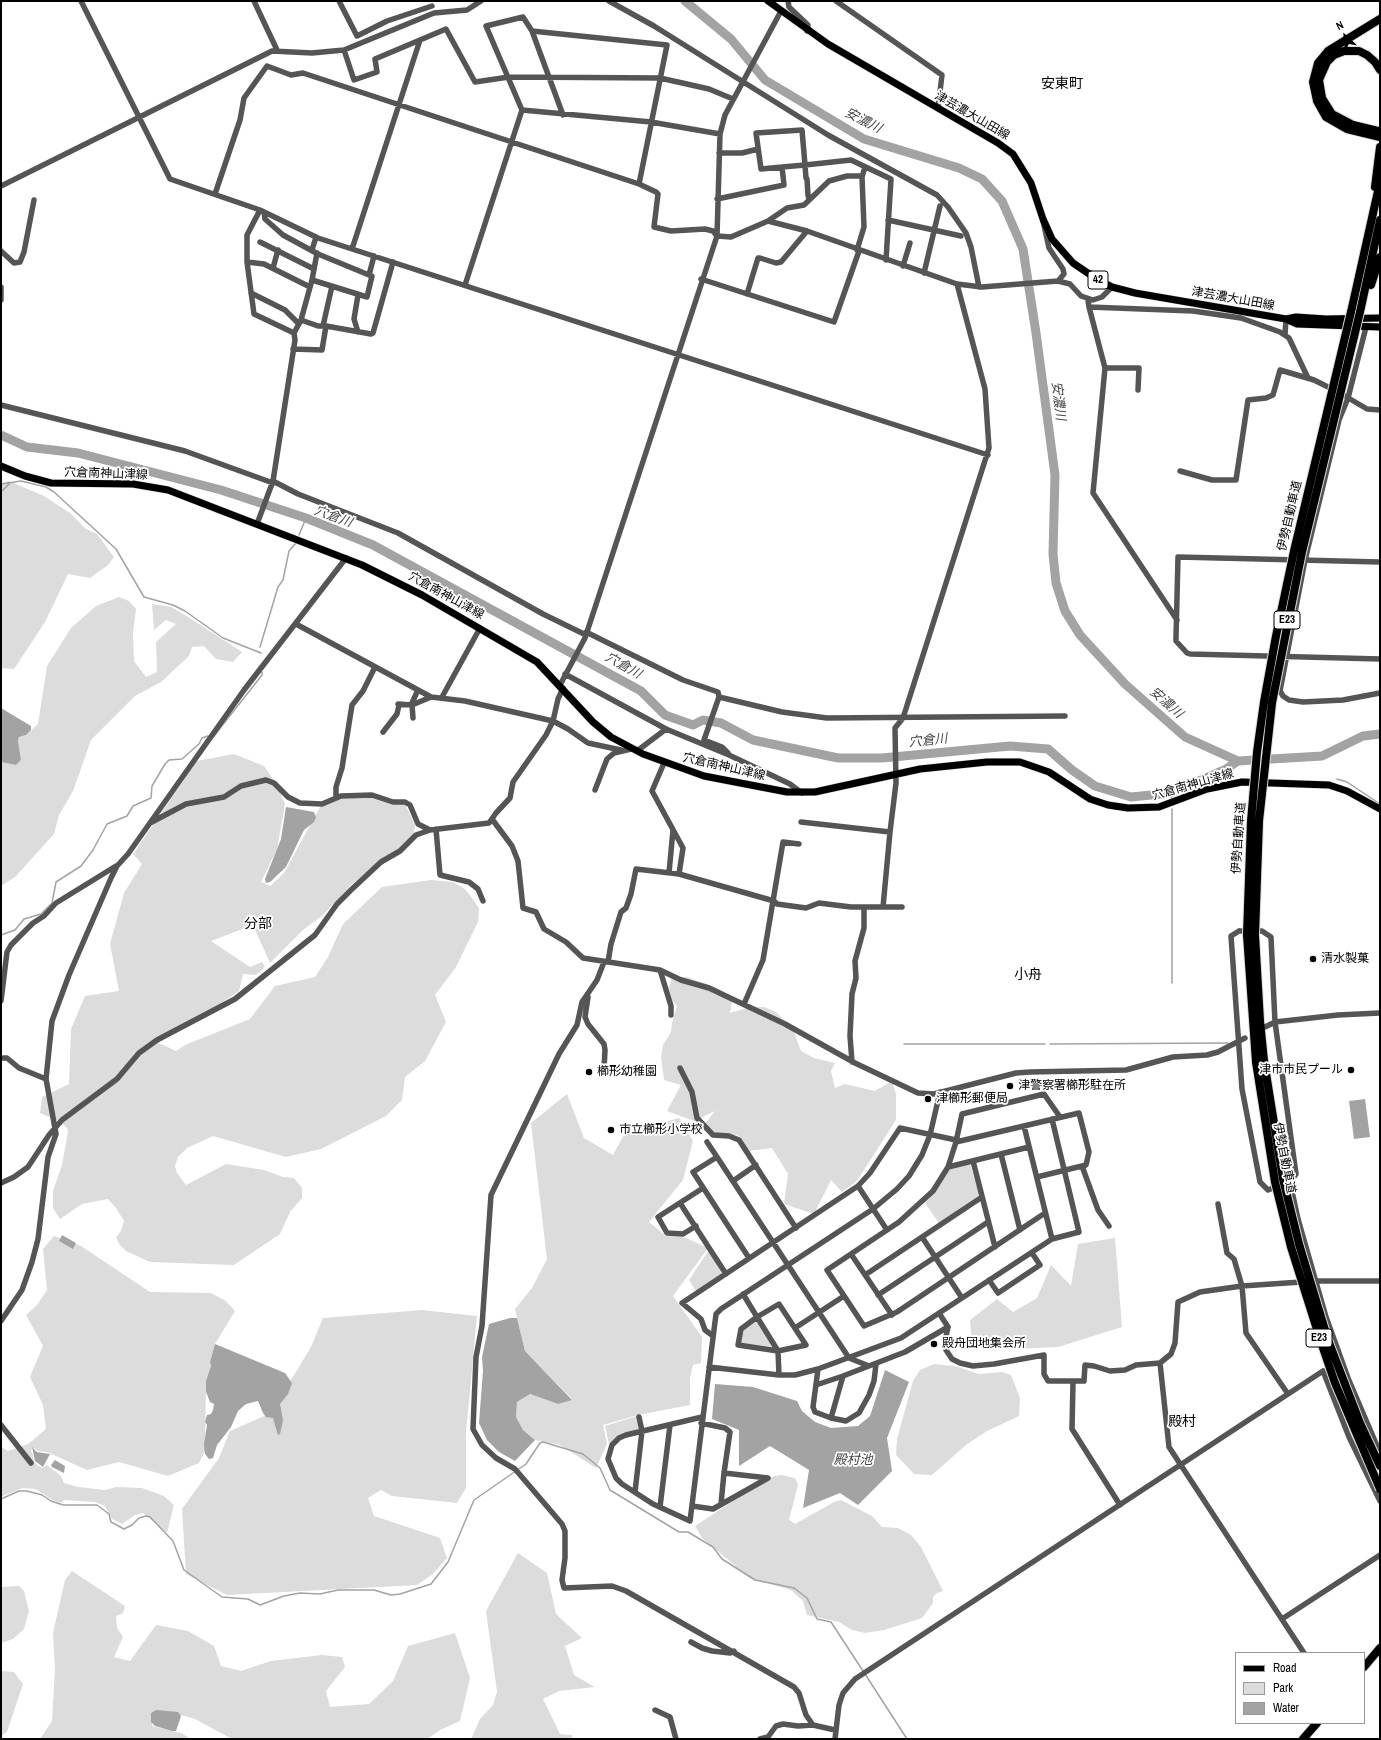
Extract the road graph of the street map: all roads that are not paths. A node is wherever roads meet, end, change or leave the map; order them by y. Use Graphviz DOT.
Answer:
graph roads {
  1 [pos="81,1"];
  2 [pos="254,1"];
  3 [pos="339,1"];
  4 [pos="481,1"];
  5 [pos="609,1"];
  6 [pos="768,1"];
  7 [pos="788,1"];
  8 [pos="836,1"];
  9 [pos="432,6"];
  10 [pos="781,13"];
  11 [pos="1380,19"];
  12 [pos="532,31"];
  13 [pos="808,31"];
  14 [pos="420,40"];
  15 [pos="277,50"];
  16 [pos="344,50"];
  17 [pos="1380,70"];
  18 [pos="509,77"];
  19 [pos="549,77"];
  20 [pos="660,78"];
  21 [pos="354,80"];
  22 [pos="744,82"];
  23 [pos="353,90"];
  24 [pos="733,99"];
  25 [pos="399,105"];
  26 [pos="938,108"];
  27 [pos="522,110"];
  28 [pos="563,115"];
  29 [pos="139,117"];
  30 [pos="652,122"];
  31 [pos="1380,131"];
  32 [pos="720,134"];
  33 [pos="1380,137"];
  34 [pos="512,142"];
  35 [pos="1380,147"];
  36 [pos="758,149"];
  37 [pos="719,152"];
  38 [pos="805,165"];
  39 [pos="782,167"];
  40 [pos="865,167"];
  41 [pos="862,176"];
  42 [pos="1380,182"];
  43 [pos="639,184"];
  44 [pos="1,186"];
  45 [pos="215,194"];
  46 [pos="717,199"];
  47 [pos="809,199"];
  48 [pos="34,200"];
  49 [pos="940,206"];
  50 [pos="262,211"];
  51 [pos="1043,219"];
  52 [pos="888,220"];
  53 [pos="1380,220"];
  54 [pos="768,221"];
  55 [pos="934,230"];
  56 [pos="807,231"];
  57 [pos="1369,233"];
  58 [pos="717,236"];
  59 [pos="961,236"];
  60 [pos="316,237"];
  61 [pos="260,242"];
  62 [pos="910,243"];
  63 [pos="352,249"];
  64 [pos="278,250"];
  65 [pos="858,250"];
  66 [pos="1,251"];
  67 [pos="315,252"];
  68 [pos="374,256"];
  69 [pos="1380,257"];
  70 [pos="886,260"];
  71 [pos="247,262"];
  72 [pos="393,262"];
  73 [pos="903,266"];
  74 [pos="273,268"];
  75 [pos="314,269"];
  76 [pos="924,273"];
  77 [pos="369,276"];
  78 [pos="701,279"];
  79 [pos="312,280"];
  80 [pos="1058,281"];
  81 [pos="957,284"];
  82 [pos="465,285"];
  83 [pos="332,286"];
  84 [pos="1,287"];
  85 [pos="981,287"];
  86 [pos="1112,287"];
  87 [pos="310,288"];
  88 [pos="251,292"];
  89 [pos="358,294"];
  90 [pos="747,294"];
  91 [pos="1,300"];
  92 [pos="1087,300"];
  93 [pos="1194,307"];
  94 [pos="1088,308"];
  95 [pos="1362,312"];
  96 [pos="1380,318"];
  97 [pos="1286,320"];
  98 [pos="300,322"];
  99 [pos="325,326"];
  100 [pos="1366,327"];
  101 [pos="1380,327"];
  102 [pos="358,332"];
  103 [pos="294,333"];
  104 [pos="1285,335"];
  105 [pos="293,349"];
  106 [pos="677,354"];
  107 [pos="1105,368"];
  108 [pos="1308,378"];
  109 [pos="1138,390"];
  110 [pos="1348,398"];
  111 [pos="1,405"];
  112 [pos="1380,410"];
  113 [pos="988,455"];
  114 [pos="1,466"];
  115 [pos="1180,471"];
  116 [pos="273,483"];
  117 [pos="258,522"];
  118 [pos="346,558"];
  119 [pos="1305,560"];
  120 [pos="1380,562"];
  121 [pos="1177,620"];
  122 [pos="296,624"];
  123 [pos="480,628"];
  124 [pos="586,635"];
  125 [pos="1286,657"];
  126 [pos="1380,659"];
  127 [pos="375,667"];
  128 [pos="566,672"];
  129 [pos="561,686"];
  130 [pos="418,690"];
  131 [pos="1380,693"];
  132 [pos="432,697"];
  133 [pos="442,697"];
  134 [pos="719,698"];
  135 [pos="412,705"];
  136 [pos="1065,716"];
  137 [pos="413,718"];
  138 [pos="903,718"];
  139 [pos="553,721"];
  140 [pos="666,729"];
  141 [pos="383,732"];
  142 [pos="621,750"];
  143 [pos="634,750"];
  144 [pos="729,755"];
  145 [pos="664,762"];
  146 [pos="896,775"];
  147 [pos="595,790"];
  148 [pos="802,793"];
  149 [pos="336,798"];
  150 [pos="1380,808"];
  151 [pos="492,819"];
  152 [pos="802,822"];
  153 [pos="148,823"];
  154 [pos="433,829"];
  155 [pos="673,830"];
  156 [pos="890,832"];
  157 [pos="799,844"];
  158 [pos="117,866"];
  159 [pos="669,873"];
  160 [pos="679,874"];
  161 [pos="483,901"];
  162 [pos="774,902"];
  163 [pos="864,907"];
  164 [pos="883,907"];
  165 [pos="902,907"];
  166 [pos="1251,935"];
  167 [pos="606,962"];
  168 [pos="660,970"];
  169 [pos="589,993"];
  170 [pos="1,1001"];
  171 [pos="744,1004"];
  172 [pos="1380,1013"];
  173 [pos="671,1015"];
  174 [pos="1275,1022"];
  175 [pos="1265,1027"];
  176 [pos="1245,1038"];
  177 [pos="1239,1041"];
  178 [pos="1,1058"];
  179 [pos="852,1062"];
  180 [pos="680,1068"];
  181 [pos="604,1069"];
  182 [pos="46,1079"];
  183 [pos="940,1092"];
  184 [pos="1060,1117"];
  185 [pos="1052,1119"];
  186 [pos="1024,1126"];
  187 [pos="55,1127"];
  188 [pos="930,1135"];
  189 [pos="956,1141"];
  190 [pos="707,1142"];
  191 [pos="1029,1146"];
  192 [pos="1000,1154"];
  193 [pos="717,1157"];
  194 [pos="973,1161"];
  195 [pos="756,1165"];
  196 [pos="1082,1166"];
  197 [pos="948,1167"];
  198 [pos="1064,1170"];
  199 [pos="1036,1177"];
  200 [pos="733,1180"];
  201 [pos="1283,1181"];
  202 [pos="1,1183"];
  203 [pos="858,1186"];
  204 [pos="703,1188"];
  205 [pos="982,1196"];
  206 [pos="680,1203"];
  207 [pos="1218,1204"];
  208 [pos="873,1209"];
  209 [pos="1045,1213"];
  210 [pos="988,1222"];
  211 [pos="696,1226"];
  212 [pos="1109,1226"];
  213 [pos="796,1228"];
  214 [pos="887,1230"];
  215 [pos="1020,1230"];
  216 [pos="922,1237"];
  217 [pos="1052,1239"];
  218 [pos="773,1243"];
  219 [pos="995,1247"];
  220 [pos="1032,1252"];
  221 [pos="852,1254"];
  222 [pos="935,1257"];
  223 [pos="750,1258"];
  224 [pos="788,1265"];
  225 [pos="726,1274"];
  226 [pos="865,1275"];
  227 [pos="949,1278"];
  228 [pos="990,1280"];
  229 [pos="1316,1281"];
  230 [pos="1380,1281"];
  231 [pos="1242,1286"];
  232 [pos="743,1294"];
  233 [pos="878,1295"];
  234 [pos="844,1296"];
  235 [pos="962,1298"];
  236 [pos="819,1312"];
  237 [pos="939,1313"];
  238 [pos="892,1315"];
  239 [pos="757,1317"];
  240 [pos="1,1321"];
  241 [pos="948,1326"];
  242 [pos="795,1328"];
  243 [pos="713,1336"];
  244 [pos="778,1351"];
  245 [pos="849,1358"];
  246 [pos="1160,1363"];
  247 [pos="876,1364"];
  248 [pos="869,1366"];
  249 [pos="709,1367"];
  250 [pos="818,1369"];
  251 [pos="779,1375"];
  252 [pos="843,1376"];
  253 [pos="1073,1382"];
  254 [pos="816,1386"];
  255 [pos="1288,1394"];
  256 [pos="639,1417"];
  257 [pos="831,1418"];
  258 [pos="702,1420"];
  259 [pos="670,1424"];
  260 [pos="1,1425"];
  261 [pos="642,1431"];
  262 [pos="1380,1452"];
  263 [pos="31,1463"];
  264 [pos="1181,1465"];
  265 [pos="1380,1466"];
  266 [pos="724,1473"];
  267 [pos="1380,1489"];
  268 [pos="635,1492"];
  269 [pos="1380,1501"];
  270 [pos="721,1504"];
  271 [pos="1120,1505"];
  272 [pos="692,1506"];
  273 [pos="660,1507"];
  274 [pos="1380,1555"];
  275 [pos="1282,1619"];
  276 [pos="691,1642"];
  277 [pos="1380,1648"];
  278 [pos="734,1651"];
  279 [pos="1303,1652"];
  280 [pos="1365,1666"];
  281 [pos="655,1710"];
  282 [pos="1316,1724"];
  283 [pos="813,1725"];
  284 [pos="835,1730"];
  285 [pos="676,1739"];
  286 [pos="760,1739"];
  287 [pos="835,1739"];
  288 [pos="1303,1739"];
  1 -- 29 [label="street"];
  2 -- 15 [label="street"];
  3 -- 9 [label="street"];
  4 -- 16 [label="street"];
  5 -- 22 [label="street"];
  6 -- 10 [label="main road, 津芸濃大山田線 / 42"];
  7 -- 13 [label="street"];
  8 -- 26 [label="street"];
  10 -- 13 [label="main road, 津芸濃大山田線 / 42"];
  10 -- 22 [label="street"];
  11 -- 33 [label="highway"];
  12 -- 18 [label="street"];
  12 -- 19 [label="street"];
  12 -- 20 [label="street"];
  13 -- 26 [label="main road, 津芸濃大山田線 / 42"];
  14 -- 18 [label="street"];
  14 -- 21 [label="street"];
  14 -- 25 [label="street"];
  15 -- 16 [label="street"];
  15 -- 29 [label="street"];
  16 -- 21 [label="street"];
  17 -- 31 [label="highway"];
  18 -- 19 [label="street"];
  18 -- 27 [label="street"];
  19 -- 20 [label="street"];
  19 -- 28 [label="street"];
  20 -- 24 [label="street"];
  20 -- 30 [label="street"];
  21 -- 23 [label="street"];
  22 -- 24 [label="street"];
  22 -- 85 [label="street"];
  23 -- 25 [label="street"];
  23 -- 45 [label="street"];
  24 -- 32 [label="street"];
  25 -- 34 [label="street"];
  25 -- 63 [label="street"];
  26 -- 51 [label="main road, 津芸濃大山田線 / 42"];
  27 -- 28 [label="street"];
  27 -- 34 [label="street"];
  28 -- 30 [label="street"];
  29 -- 44 [label="street"];
  29 -- 45 [label="street"];
  30 -- 32 [label="street"];
  30 -- 43 [label="street"];
  32 -- 37 [label="street"];
  34 -- 43 [label="street"];
  34 -- 82 [label="street"];
  35 -- 57 [label="highway"];
  36 -- 37 [label="street"];
  36 -- 38 [label="street"];
  36 -- 39 [label="street"];
  37 -- 46 [label="street"];
  38 -- 39 [label="street"];
  38 -- 40 [label="street"];
  38 -- 47 [label="street"];
  39 -- 46 [label="street"];
  40 -- 41 [label="street"];
  40 -- 52 [label="street"];
  41 -- 47 [label="street"];
  41 -- 65 [label="street"];
  42 -- 57 [label="highway, 伊勢自動車道 / E23"];
  43 -- 58 [label="street"];
  45 -- 50 [label="street"];
  46 -- 58 [label="street"];
  47 -- 54 [label="street"];
  48 -- 66 [label="street"];
  49 -- 55 [label="street"];
  50 -- 60 [label="street"];
  50 -- 67 [label="street"];
  50 -- 71 [label="street"];
  51 -- 80 [label="street"];
  51 -- 86 [label="main road, 津芸濃大山田線 / 42"];
  52 -- 55 [label="street"];
  52 -- 70 [label="street"];
  53 -- 95 [label="highway, 伊勢自動車道 / E23"];
  54 -- 56 [label="street"];
  54 -- 58 [label="street"];
  55 -- 59 [label="street"];
  55 -- 76 [label="street"];
  56 -- 65 [label="street"];
  56 -- 90 [label="street"];
  57 -- 166 [label="highway, 伊勢自動車道 / E23, bridge"];
  58 -- 78 [label="street"];
  60 -- 63 [label="street"];
  60 -- 67 [label="street"];
  61 -- 64 [label="street"];
  62 -- 73 [label="street"];
  63 -- 68 [label="street"];
  64 -- 74 [label="street"];
  64 -- 75 [label="street"];
  65 -- 70 [label="street"];
  65 -- 90 [label="street"];
  67 -- 75 [label="street"];
  67 -- 77 [label="street"];
  68 -- 72 [label="street"];
  68 -- 77 [label="street"];
  69 -- 95 [label="highway"];
  70 -- 73 [label="street"];
  71 -- 74 [label="street"];
  71 -- 88 [label="street"];
  72 -- 82 [label="street"];
  72 -- 102 [label="street"];
  73 -- 76 [label="street"];
  74 -- 87 [label="street"];
  75 -- 79 [label="street"];
  76 -- 81 [label="street"];
  77 -- 89 [label="street"];
  78 -- 90 [label="street"];
  78 -- 106 [label="street"];
  79 -- 83 [label="street"];
  79 -- 87 [label="street"];
  80 -- 85 [label="street"];
  80 -- 92 [label="street"];
  81 -- 85 [label="street"];
  81 -- 113 [label="street"];
  82 -- 106 [label="street"];
  83 -- 89 [label="street"];
  83 -- 99 [label="street"];
  84 -- 91 [label="street"];
  86 -- 92 [label="street"];
  86 -- 93 [label="main road, 津芸濃大山田線 / 42"];
  87 -- 98 [label="street"];
  88 -- 98 [label="street"];
  88 -- 103 [label="street"];
  89 -- 102 [label="street"];
  92 -- 94 [label="street"];
  93 -- 94 [label="street"];
  93 -- 97 [label="main road, 津芸濃大山田線 / 42"];
  93 -- 104 [label="street"];
  94 -- 107 [label="street"];
  95 -- 166 [label="highway, 伊勢自動車道 / E23, bridge"];
  96 -- 97 [label="main road, 津芸濃大山田線 / 42"];
  97 -- 100 [label="main road, 津芸濃大山田線 / 42"];
  97 -- 104 [label="street"];
  98 -- 99 [label="street"];
  98 -- 103 [label="street"];
  99 -- 102 [label="street"];
  99 -- 105 [label="street"];
  100 -- 101 [label="main road, 津芸濃大山田線 / 42"];
  100 -- 110 [label="street"];
  103 -- 105 [label="street"];
  104 -- 108 [label="street"];
  105 -- 116 [label="street"];
  106 -- 113 [label="street"];
  106 -- 124 [label="street"];
  107 -- 109 [label="street"];
  107 -- 121 [label="street"];
  108 -- 110 [label="street"];
  108 -- 115 [label="street"];
  110 -- 112 [label="street"];
  110 -- 119 [label="street"];
  111 -- 116 [label="street"];
  113 -- 138 [label="street"];
  114 -- 117 [label="main road, 穴倉南神山津線"];
  116 -- 117 [label="street"];
  116 -- 124 [label="street"];
  117 -- 118 [label="main road, 穴倉南神山津線"];
  118 -- 122 [label="street"];
  118 -- 123 [label="main road, 穴倉南神山津線"];
  119 -- 120 [label="street"];
  119 -- 121 [label="street"];
  119 -- 125 [label="street"];
  121 -- 125 [label="street"];
  122 -- 127 [label="street"];
  122 -- 153 [label="street"];
  123 -- 129 [label="main road, 穴倉南神山津線"];
  123 -- 133 [label="street"];
  124 -- 128 [label="street"];
  124 -- 134 [label="street"];
  125 -- 126 [label="street"];
  125 -- 131 [label="street"];
  127 -- 130 [label="street"];
  127 -- 149 [label="street"];
  128 -- 129 [label="street"];
  128 -- 140 [label="street"];
  129 -- 139 [label="street"];
  129 -- 143 [label="main road, 穴倉南神山津線"];
  130 -- 132 [label="street"];
  130 -- 135 [label="street"];
  132 -- 133 [label="street"];
  132 -- 135 [label="street"];
  133 -- 139 [label="street"];
  134 -- 138 [label="street"];
  134 -- 144 [label="street"];
  135 -- 137 [label="street"];
  135 -- 141 [label="street"];
  136 -- 138 [label="street"];
  138 -- 146 [label="street"];
  139 -- 142 [label="street"];
  139 -- 151 [label="street"];
  140 -- 143 [label="street"];
  140 -- 144 [label="street"];
  142 -- 143 [label="street"];
  142 -- 147 [label="street"];
  143 -- 145 [label="main road, 穴倉南神山津線"];
  144 -- 148 [label="street"];
  145 -- 148 [label="main road, 穴倉南神山津線"];
  145 -- 155 [label="street"];
  146 -- 148 [label="main road, 穴倉南神山津線"];
  146 -- 150 [label="main road, 穴倉南神山津線"];
  146 -- 156 [label="street"];
  149 -- 153 [label="street"];
  149 -- 154 [label="street"];
  151 -- 154 [label="street"];
  151 -- 167 [label="street"];
  152 -- 156 [label="street"];
  153 -- 158 [label="street"];
  154 -- 161 [label="street"];
  154 -- 187 [label="street"];
  155 -- 159 [label="street"];
  155 -- 160 [label="street"];
  156 -- 164 [label="street"];
  157 -- 162 [label="street"];
  158 -- 170 [label="street"];
  158 -- 182 [label="street"];
  159 -- 160 [label="street"];
  159 -- 167 [label="street"];
  160 -- 162 [label="street"];
  162 -- 163 [label="street"];
  162 -- 171 [label="street"];
  163 -- 164 [label="street"];
  163 -- 179 [label="street"];
  164 -- 165 [label="street"];
  166 -- 201 [label="highway, 伊勢自動車道 / E23"];
  167 -- 168 [label="street"];
  167 -- 169 [label="street"];
  168 -- 171 [label="street"];
  168 -- 173 [label="street"];
  169 -- 181 [label="street"];
  169 -- 278 [label="street"];
  171 -- 179 [label="street"];
  172 -- 174 [label="street"];
  174 -- 175 [label="street"];
  174 -- 177 [label="street"];
  174 -- 201 [label="street"];
  176 -- 177 [label="street"];
  177 -- 183 [label="street"];
  177 -- 201 [label="street"];
  178 -- 182 [label="street"];
  179 -- 183 [label="street"];
  180 -- 195 [label="street"];
  182 -- 187 [label="street"];
  183 -- 188 [label="street"];
  184 -- 185 [label="street"];
  184 -- 189 [label="street"];
  184 -- 196 [label="street"];
  185 -- 186 [label="street"];
  185 -- 198 [label="street"];
  186 -- 189 [label="street"];
  186 -- 191 [label="street"];
  187 -- 202 [label="street"];
  187 -- 240 [label="street"];
  188 -- 189 [label="street"];
  188 -- 203 [label="street"];
  188 -- 208 [label="street"];
  189 -- 197 [label="street"];
  190 -- 193 [label="street"];
  191 -- 192 [label="street"];
  191 -- 199 [label="street"];
  192 -- 194 [label="street"];
  192 -- 215 [label="street"];
  193 -- 200 [label="street"];
  193 -- 204 [label="street"];
  194 -- 197 [label="street"];
  194 -- 205 [label="street"];
  195 -- 200 [label="street"];
  195 -- 213 [label="street"];
  196 -- 198 [label="street"];
  196 -- 212 [label="street"];
  197 -- 214 [label="street"];
  198 -- 199 [label="street"];
  198 -- 217 [label="street"];
  199 -- 209 [label="street"];
  200 -- 218 [label="street"];
  201 -- 229 [label="street"];
  201 -- 265 [label="highway, 伊勢自動車道 / E23, bridge"];
  201 -- 267 [label="highway, 伊勢自動車道 / E23, bridge"];
  203 -- 208 [label="street"];
  203 -- 213 [label="street"];
  204 -- 206 [label="street"];
  204 -- 223 [label="street"];
  205 -- 210 [label="street"];
  205 -- 216 [label="street"];
  206 -- 211 [label="street"];
  206 -- 211 [label="street"];
  207 -- 231 [label="street"];
  208 -- 214 [label="street"];
  208 -- 224 [label="street"];
  209 -- 215 [label="street"];
  209 -- 217 [label="street"];
  210 -- 219 [label="street"];
  210 -- 222 [label="street"];
  211 -- 225 [label="street"];
  213 -- 218 [label="street"];
  214 -- 221 [label="street"];
  215 -- 219 [label="street"];
  216 -- 222 [label="street"];
  216 -- 226 [label="street"];
  217 -- 220 [label="street"];
  218 -- 223 [label="street"];
  218 -- 224 [label="street"];
  219 -- 227 [label="street"];
  220 -- 228 [label="street"];
  220 -- 228 [label="street"];
  221 -- 226 [label="street"];
  221 -- 234 [label="street"];
  222 -- 227 [label="street"];
  222 -- 233 [label="street"];
  223 -- 225 [label="street"];
  224 -- 232 [label="street"];
  224 -- 236 [label="street"];
  225 -- 243 [label="street"];
  226 -- 233 [label="street"];
  227 -- 235 [label="street"];
  227 -- 238 [label="street"];
  228 -- 235 [label="street"];
  229 -- 230 [label="street"];
  229 -- 231 [label="street"];
  229 -- 262 [label="street"];
  231 -- 246 [label="street"];
  231 -- 255 [label="street"];
  232 -- 239 [label="street"];
  232 -- 243 [label="street"];
  233 -- 238 [label="street"];
  234 -- 236 [label="street"];
  234 -- 238 [label="street"];
  235 -- 237 [label="street"];
  236 -- 242 [label="street"];
  236 -- 245 [label="street"];
  237 -- 241 [label="street"];
  237 -- 245 [label="street"];
  239 -- 242 [label="street"];
  239 -- 244 [label="street"];
  239 -- 244 [label="street"];
  241 -- 247 [label="street"];
  241 -- 253 [label="street"];
  242 -- 244 [label="street"];
  243 -- 249 [label="street"];
  244 -- 251 [label="street"];
  245 -- 248 [label="street"];
  245 -- 250 [label="street"];
  246 -- 253 [label="street"];
  246 -- 264 [label="street"];
  247 -- 248 [label="street"];
  247 -- 257 [label="street"];
  248 -- 252 [label="street"];
  249 -- 251 [label="street"];
  249 -- 258 [label="street"];
  250 -- 251 [label="street"];
  250 -- 254 [label="street"];
  252 -- 254 [label="street"];
  252 -- 257 [label="street"];
  253 -- 271 [label="street"];
  254 -- 257 [label="street"];
  255 -- 264 [label="street"];
  255 -- 269 [label="street"];
  256 -- 261 [label="street"];
  258 -- 259 [label="street"];
  258 -- 266 [label="street"];
  258 -- 272 [label="street"];
  259 -- 261 [label="street"];
  259 -- 273 [label="street"];
  260 -- 263 [label="street"];
  261 -- 268 [label="street"];
  261 -- 268 [label="street"];
  264 -- 271 [label="street"];
  264 -- 275 [label="street"];
  266 -- 270 [label="street"];
  266 -- 270 [label="street"];
  268 -- 273 [label="street"];
  270 -- 272 [label="street"];
  271 -- 284 [label="street"];
  272 -- 273 [label="street"];
  274 -- 275 [label="street"];
  275 -- 279 [label="street"];
  276 -- 278 [label="street"];
  277 -- 280 [label="highway"];
  278 -- 283 [label="street"];
  281 -- 285 [label="street"];
  282 -- 288 [label="highway"];
  283 -- 284 [label="street"];
  283 -- 286 [label="street"];
  284 -- 287 [label="street"];
}
